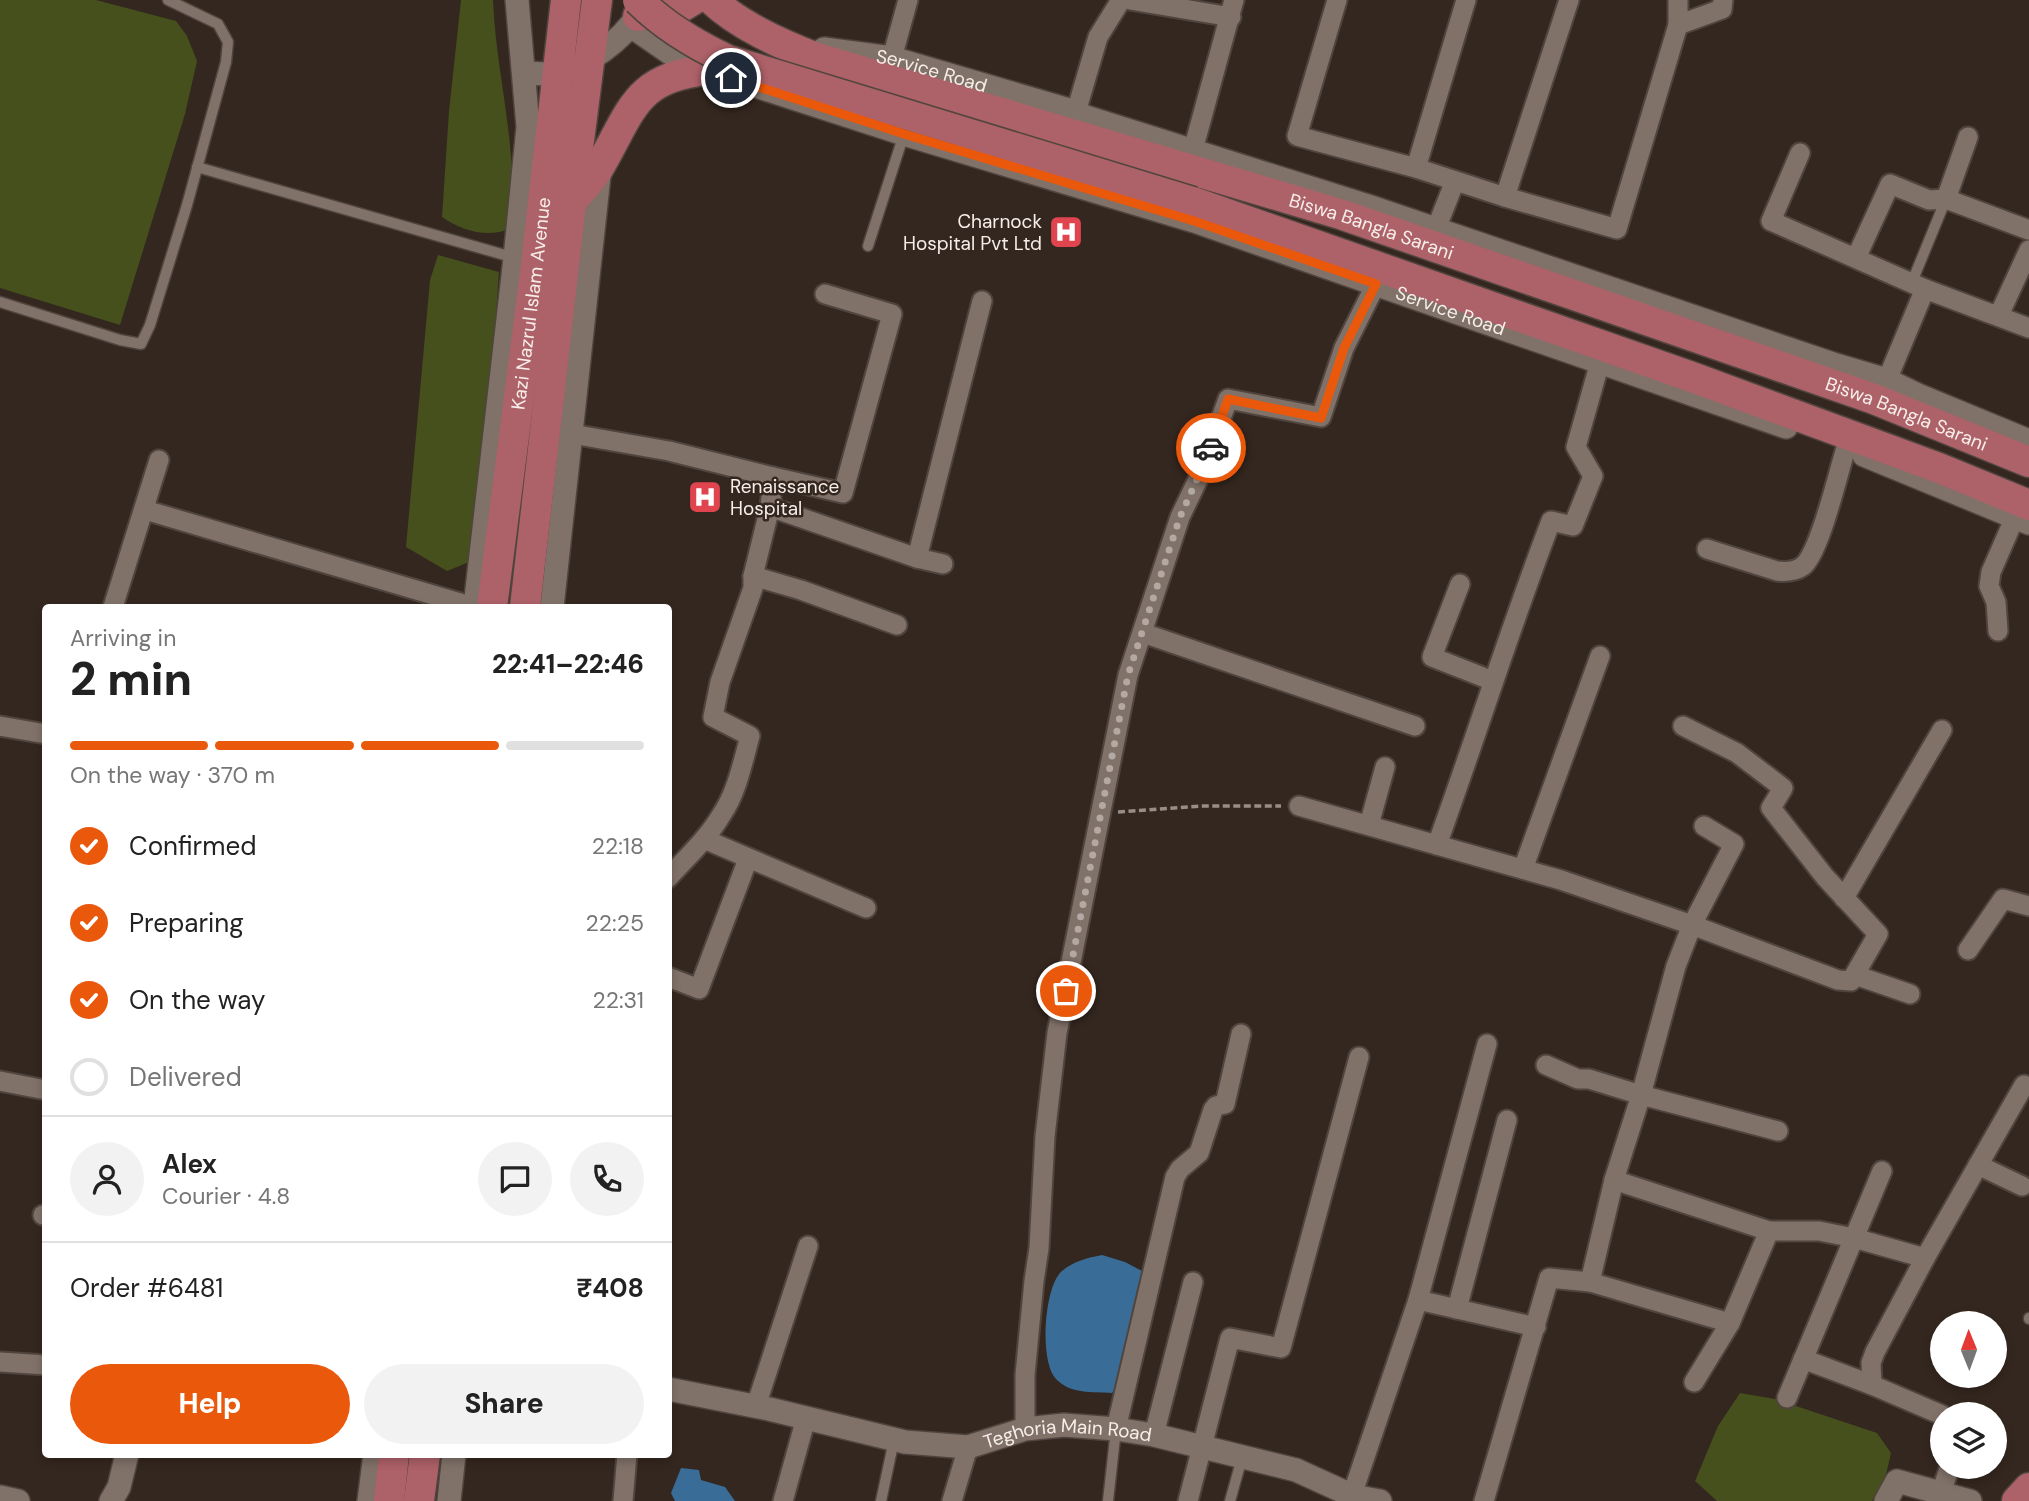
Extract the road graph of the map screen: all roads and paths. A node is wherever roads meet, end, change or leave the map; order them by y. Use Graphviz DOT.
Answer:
graph roads {
  1 [pos="168,0"];
  2 [pos="517,0"];
  3 [pos="566,0"];
  4 [pos="597,0"];
  5 [pos="694,0"];
  6 [pos="712,0"];
  7 [pos="908,0"];
  8 [pos="1121,0"];
  9 [pos="1130,0"];
  10 [pos="1337,0"];
  11 [pos="1466,0"];
  12 [pos="1569,0"];
  13 [pos="1678,0"];
  14 [pos="1723,0"];
  15 [pos="1232,8"];
  16 [pos="638,10"];
  17 [pos="1678,25"];
  18 [pos="782,44"];
  19 [pos="892,58"];
  20 [pos="589,60"];
  21 [pos="706,70"];
  22 [pos="525,73"];
  23 [pos="556,73"];
  24 [pos="1076,111"];
  25 [pos="528,127"];
  26 [pos="904,134"];
  27 [pos="1968,138"];
  28 [pos="1193,149"];
  29 [pos="1800,153"];
  30 [pos="197,167"];
  31 [pos="600,167"];
  32 [pos="1416,168"];
  33 [pos="1455,181"];
  34 [pos="1505,198"];
  35 [pos="1946,199"];
  36 [pos="571,203"];
  37 [pos="540,211"];
  38 [pos="1436,229"];
  39 [pos="2029,230"];
  40 [pos="1264,236"];
  41 [pos="868,246"];
  42 [pos="2029,250"];
  43 [pos="515,258"];
  44 [pos="1856,258"];
  45 [pos="1376,284"];
  46 [pos="1918,285"];
  47 [pos="825,294"];
  48 [pos="982,301"];
  49 [pos="0,302"];
  50 [pos="1999,315"];
  51 [pos="2029,328"];
  52 [pos="1600,362"];
  53 [pos="1875,385"];
  54 [pos="572,434"];
  55 [pos="2029,441"];
  56 [pos="1846,448"];
  57 [pos="159,460"];
  58 [pos="2029,462"];
  59 [pos="774,477"];
  60 [pos="1968,488"];
  61 [pos="770,507"];
  62 [pos="145,510"];
  63 [pos="2024,515"];
  64 [pos="1707,549"];
  65 [pos="917,558"];
  66 [pos="943,564"];
  67 [pos="752,576"];
  68 [pos="1460,584"];
  69 [pos="114,604"];
  70 [pos="464,604"];
  71 [pos="474,604"];
  72 [pos="492,604"];
  73 [pos="525,604"];
  74 [pos="552,604"];
  75 [pos="897,625"];
  76 [pos="1998,631"];
  77 [pos="1143,633"];
  78 [pos="1600,656"];
  79 [pos="1493,681"];
  80 [pos="0,726"];
  81 [pos="1415,726"];
  82 [pos="1684,726"];
  83 [pos="1942,730"];
  84 [pos="42,733"];
  85 [pos="1385,768"];
  86 [pos="1299,806"];
  87 [pos="1101,813"];
  88 [pos="1369,825"];
  89 [pos="1704,826"];
  90 [pos="704,839"];
  91 [pos="1437,845"];
  92 [pos="748,859"];
  93 [pos="1523,869"];
  94 [pos="672,874"];
  95 [pos="1844,898"];
  96 [pos="2029,906"];
  97 [pos="866,908"];
  98 [pos="1692,925"];
  99 [pos="1968,950"];
  100 [pos="1855,975"];
  101 [pos="672,979"];
  102 [pos="1910,994"];
  103 [pos="1241,1034"];
  104 [pos="1487,1044"];
  105 [pos="1359,1057"];
  106 [pos="1546,1065"];
  107 [pos="0,1081"];
  108 [pos="2024,1085"];
  109 [pos="42,1089"];
  110 [pos="1641,1095"];
  111 [pos="1507,1120"];
  112 [pos="1778,1132"];
  113 [pos="1978,1165"];
  114 [pos="1882,1171"];
  115 [pos="1614,1180"];
  116 [pos="2022,1186"];
  117 [pos="1769,1231"];
  118 [pos="1854,1238"];
  119 [pos="808,1246"];
  120 [pos="1925,1258"];
  121 [pos="1193,1282"];
  122 [pos="1590,1282"];
  123 [pos="1418,1300"];
  124 [pos="1457,1309"];
  125 [pos="1730,1323"];
  126 [pos="1536,1327"];
  127 [pos="1803,1359"];
  128 [pos="0,1362"];
  129 [pos="42,1365"];
  130 [pos="1694,1382"];
  131 [pos="1872,1385"];
  132 [pos="672,1390"];
  133 [pos="1787,1398"];
  134 [pos="756,1406"];
  135 [pos="1930,1410"];
  136 [pos="806,1418"];
  137 [pos="1025,1429"];
  138 [pos="1116,1429"];
  139 [pos="1154,1435"];
  140 [pos="894,1440"];
  141 [pos="1204,1445"];
  142 [pos="968,1447"];
  143 [pos="1242,1455"];
  144 [pos="126,1458"];
  145 [pos="374,1458"];
  146 [pos="394,1458"];
  147 [pos="424,1458"];
  148 [pos="454,1458"];
  149 [pos="627,1458"];
  150 [pos="1946,1479"];
  151 [pos="2029,1488"];
  152 [pos="1941,1493"];
  153 [pos="0,1497"];
  154 [pos="1352,1498"];
  155 [pos="18,1501"];
  156 [pos="111,1501"];
  157 [pos="369,1501"];
  158 [pos="389,1501"];
  159 [pos="419,1501"];
  160 [pos="449,1501"];
  161 [pos="623,1501"];
  162 [pos="783,1501"];
  163 [pos="881,1501"];
  164 [pos="952,1501"];
  165 [pos="1108,1501"];
  166 [pos="1188,1501"];
  167 [pos="1230,1501"];
  168 [pos="1380,1501"];
  169 [pos="1484,1501"];
  170 [pos="1886,1501"];
  171 [pos="1970,1501"];
  172 [pos="2017,1501"];
  1 -- 30 [label="lane"];
  2 -- 22 [label="street"];
  3 -- 23 [label="main road, Kazi Nazrul Islam Avenue"];
  4 -- 20 [label="main road, Kazi Nazrul Islam Avenue"];
  5 -- 16 [label="main road"];
  6 -- 18 [label="main road, Biswa Bangla Sarani"];
  7 -- 19 [label="street"];
  8 -- 24 [label="street"];
  9 -- 15 [label="street"];
  10 -- 32 [label="street"];
  11 -- 32 [label="street"];
  12 -- 34 [label="street"];
  13 -- 17 [label="street"];
  14 -- 17 [label="street"];
  15 -- 28 [label="street"];
  16 -- 20 [label="street"];
  16 -- 21 [label="street, Service Road"];
  16 -- 40 [label="main road, Biswa Bangla Sarani, bridge"];
  17 -- 34 [label="street"];
  18 -- 19 [label="street, Service Road"];
  18 -- 53 [label="main road, Biswa Bangla Sarani"];
  19 -- 24 [label="street, Service Road"];
  20 -- 23 [label="street"];
  20 -- 36 [label="main road, Kazi Nazrul Islam Avenue"];
  21 -- 26 [label="street, Service Road"];
  21 -- 31 [label="main road"];
  22 -- 23 [label="street"];
  22 -- 25 [label="street"];
  23 -- 37 [label="main road, Kazi Nazrul Islam Avenue"];
  24 -- 28 [label="street, Service Road"];
  25 -- 37 [label="main road"];
  25 -- 43 [label="street"];
  26 -- 40 [label="street, Service Road"];
  26 -- 41 [label="lane"];
  27 -- 35 [label="street"];
  28 -- 38 [label="street, Service Road"];
  29 -- 44 [label="street"];
  30 -- 43 [label="lane"];
  30 -- 49 [label="lane"];
  31 -- 36 [label="main road"];
  31 -- 54 [label="street"];
  32 -- 33 [label="street"];
  33 -- 34 [label="street"];
  33 -- 38 [label="street"];
  35 -- 39 [label="street"];
  35 -- 44 [label="street"];
  35 -- 46 [label="lane"];
  36 -- 73 [label="main road, Kazi Nazrul Islam Avenue"];
  37 -- 72 [label="main road, Kazi Nazrul Islam Avenue"];
  38 -- 53 [label="street, Service Road"];
  40 -- 45 [label="street, Service Road"];
  40 -- 60 [label="main road, Biswa Bangla Sarani"];
  42 -- 50 [label="street"];
  43 -- 71 [label="street"];
  44 -- 46 [label="street"];
  45 -- 52 [label="street, Service Road"];
  45 -- 77 [label="street"];
  46 -- 50 [label="street"];
  46 -- 53 [label="street"];
  47 -- 59 [label="street"];
  48 -- 65 [label="street"];
  50 -- 51 [label="street"];
  52 -- 56 [label="street, Service Road"];
  52 -- 79 [label="street"];
  53 -- 55 [label="street, Service Road"];
  53 -- 58 [label="main road, Biswa Bangla Sarani"];
  54 -- 59 [label="street"];
  54 -- 74 [label="street"];
  56 -- 60 [label="street, Service Road"];
  56 -- 64 [label="street"];
  57 -- 62 [label="street"];
  59 -- 61 [label="street"];
  60 -- 63 [label="main road, Biswa Bangla Sarani"];
  61 -- 65 [label="street"];
  61 -- 67 [label="street"];
  62 -- 69 [label="street"];
  62 -- 70 [label="street"];
  63 -- 76 [label="street"];
  65 -- 66 [label="street"];
  67 -- 75 [label="street"];
  67 -- 90 [label="street"];
  68 -- 79 [label="street"];
  77 -- 81 [label="street"];
  77 -- 87 [label="street"];
  78 -- 93 [label="street"];
  79 -- 91 [label="street"];
  80 -- 84 [label="street"];
  82 -- 95 [label="street"];
  83 -- 95 [label="street"];
  85 -- 88 [label="street"];
  86 -- 87 [label="path"];
  86 -- 88 [label="street"];
  87 -- 137 [label="street"];
  88 -- 91 [label="street"];
  89 -- 98 [label="street"];
  90 -- 92 [label="street"];
  90 -- 94 [label="street"];
  91 -- 93 [label="street"];
  92 -- 97 [label="street"];
  92 -- 101 [label="street"];
  93 -- 98 [label="street"];
  95 -- 100 [label="street"];
  96 -- 99 [label="street"];
  98 -- 100 [label="street"];
  98 -- 110 [label="street"];
  100 -- 102 [label="street"];
  103 -- 138 [label="street"];
  104 -- 123 [label="street"];
  105 -- 141 [label="street"];
  106 -- 110 [label="street"];
  107 -- 109 [label="street"];
  108 -- 113 [label="street"];
  110 -- 112 [label="street"];
  110 -- 115 [label="street"];
  111 -- 124 [label="street"];
  113 -- 116 [label="street"];
  113 -- 120 [label="street"];
  114 -- 118 [label="street"];
  115 -- 117 [label="street"];
  115 -- 122 [label="street"];
  117 -- 118 [label="street"];
  117 -- 125 [label="street"];
  118 -- 120 [label="street"];
  118 -- 127 [label="street"];
  119 -- 134 [label="street"];
  120 -- 131 [label="street"];
  121 -- 139 [label="street"];
  122 -- 125 [label="street"];
  122 -- 126 [label="street"];
  123 -- 124 [label="street"];
  123 -- 154 [label="street"];
  124 -- 126 [label="street"];
  125 -- 130 [label="street"];
  126 -- 169 [label="street"];
  127 -- 131 [label="street"];
  127 -- 133 [label="street"];
  128 -- 129 [label="street"];
  131 -- 135 [label="street"];
  132 -- 134 [label="street, Teghoria Main Road"];
  134 -- 136 [label="street, Teghoria Main Road"];
  136 -- 140 [label="street, Teghoria Main Road"];
  136 -- 162 [label="street"];
  137 -- 138 [label="street, Teghoria Main Road"];
  137 -- 142 [label="street, Teghoria Main Road"];
  138 -- 139 [label="street, Teghoria Main Road"];
  138 -- 165 [label="lane"];
  139 -- 141 [label="street, Teghoria Main Road"];
  140 -- 142 [label="street, Teghoria Main Road"];
  140 -- 163 [label="lane"];
  141 -- 143 [label="street, Teghoria Main Road"];
  141 -- 166 [label="street"];
  142 -- 164 [label="street"];
  143 -- 154 [label="street, Teghoria Main Road"];
  143 -- 167 [label="lane"];
  144 -- 156 [label="street"];
  145 -- 157 [label="street"];
  146 -- 158 [label="main road"];
  147 -- 159 [label="main road"];
  148 -- 160 [label="street"];
  149 -- 161 [label="street"];
  150 -- 152 [label="street"];
  151 -- 172 [label="main road"];
  152 -- 170 [label="street"];
  152 -- 171 [label="street"];
  153 -- 155 [label="street"];
  154 -- 168 [label="street, Teghoria Main Road"];
}
